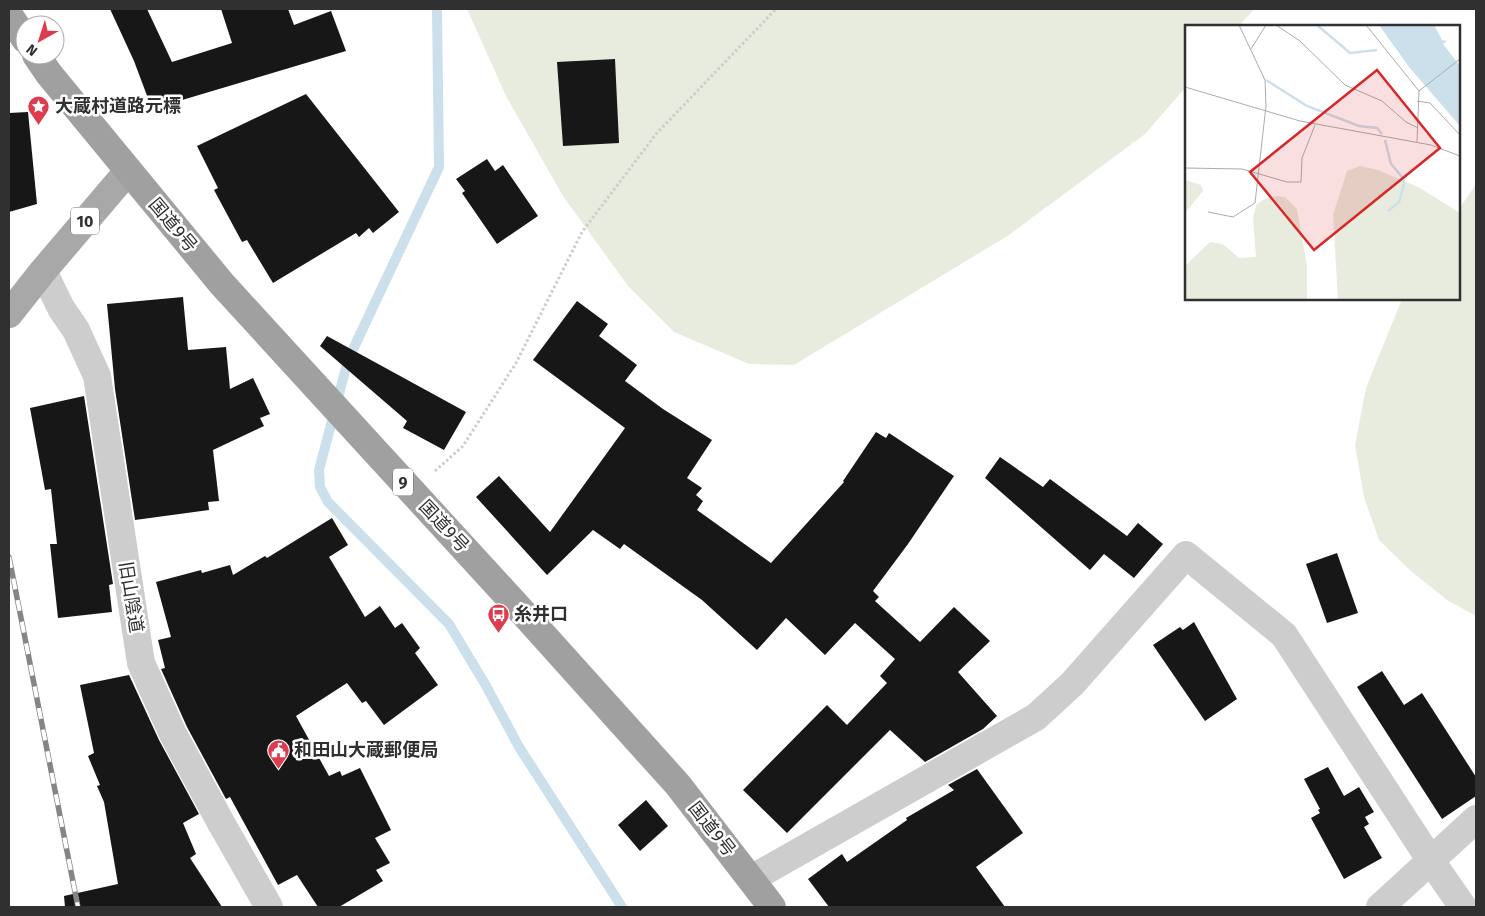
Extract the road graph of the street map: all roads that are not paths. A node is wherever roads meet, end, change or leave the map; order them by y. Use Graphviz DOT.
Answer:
graph roads {
  1 [pos="42,65"];
  2 [pos="128,171"];
  3 [pos="42,271"];
  4 [pos="9,314"];
  5 [pos="1476,819"];
  6 [pos="1431,862"];
  7 [pos="751,879"];
  8 [pos="269,907"];
  9 [pos="772,907"];
  10 [pos="1380,907"];
  11 [pos="1463,907"];
  1 -- 2 [label="highway, 国道9号 / 9"];
  2 -- 3 [label="main road, 10"];
  2 -- 7 [label="highway, 国道9号 / 9"];
  3 -- 4 [label="main road, 10"];
  3 -- 8 [label="street, 旧山陰道"];
  5 -- 6 [label="street"];
  6 -- 7 [label="street"];
  6 -- 10 [label="street"];
  6 -- 11 [label="street"];
  7 -- 9 [label="highway, 国道9号 / 9"];
}
